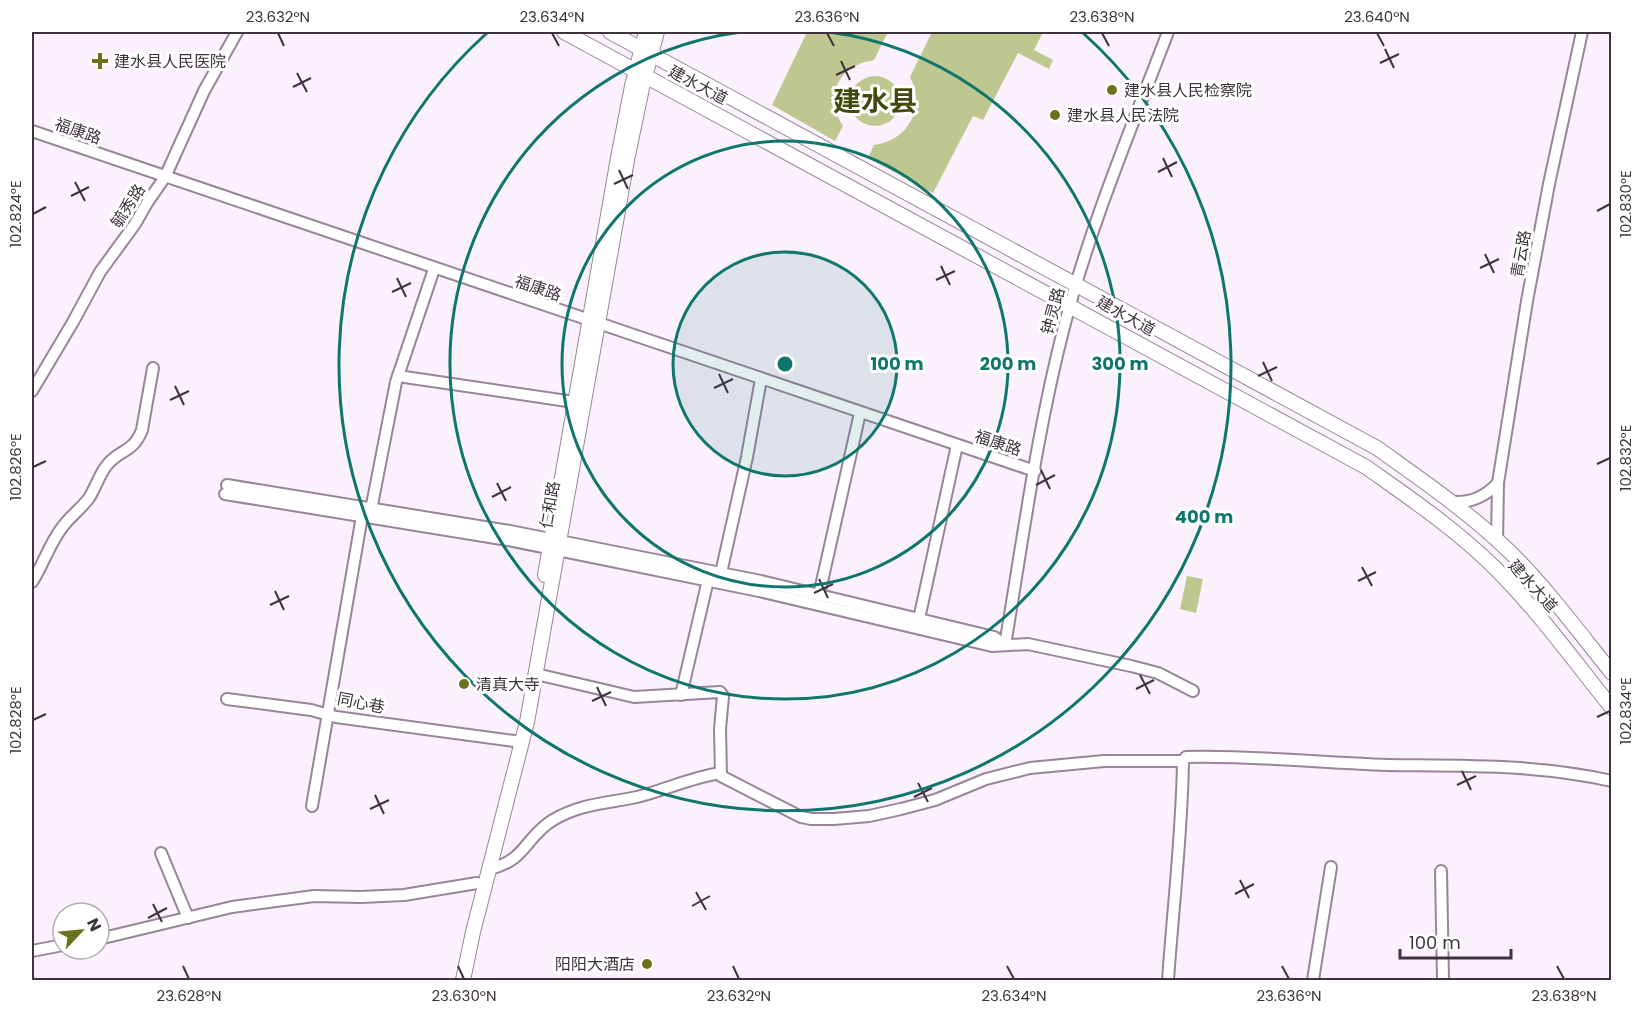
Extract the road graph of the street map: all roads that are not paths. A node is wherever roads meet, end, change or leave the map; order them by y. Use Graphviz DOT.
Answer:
graph roads {
  1 [pos="237,32"];
  2 [pos="564,32"];
  3 [pos="610,32"];
  4 [pos="646,32"];
  5 [pos="657,32"];
  6 [pos="1582,32"];
  7 [pos="1164,33"];
  8 [pos="646,51"];
  9 [pos="641,73"];
  10 [pos="32,131"];
  11 [pos="165,177"];
  12 [pos="434,269"];
  13 [pos="1076,284"];
  14 [pos="1070,305"];
  15 [pos="593,323"];
  16 [pos="153,368"];
  17 [pos="398,376"];
  18 [pos="761,379"];
  19 [pos="32,391"];
  20 [pos="574,402"];
  21 [pos="860,413"];
  22 [pos="957,445"];
  23 [pos="1035,471"];
  24 [pos="1498,483"];
  25 [pos="226,489"];
  26 [pos="1452,502"];
  27 [pos="368,514"];
  28 [pos="1497,541"];
  29 [pos="555,545"];
  30 [pos="721,573"];
  31 [pos="708,580"];
  32 [pos="32,582"];
  33 [pos="819,595"];
  34 [pos="919,619"];
  35 [pos="1005,645"];
  36 [pos="1611,673"];
  37 [pos="536,674"];
  38 [pos="1192,691"];
  39 [pos="681,695"];
  40 [pos="227,699"];
  41 [pos="1611,708"];
  42 [pos="328,715"];
  43 [pos="514,741"];
  44 [pos="1183,761"];
  45 [pos="721,773"];
  46 [pos="1611,781"];
  47 [pos="312,806"];
  48 [pos="161,853"];
  49 [pos="1331,867"];
  50 [pos="489,869"];
  51 [pos="1442,871"];
  52 [pos="477,883"];
  53 [pos="188,918"];
  54 [pos="111,936"];
  55 [pos="51,947"];
  56 [pos="32,951"];
  57 [pos="455,981"];
  58 [pos="463,981"];
  59 [pos="1168,981"];
  60 [pos="1313,981"];
  61 [pos="1443,981"];
  1 -- 11 [label="street, 毓秀路"];
  2 -- 9 [label="main road, 建水大道"];
  3 -- 8 [label="main road, 建水大道"];
  4 -- 8 [label="main road, 仁和路"];
  5 -- 8 [label="main road, 仁和路"];
  6 -- 24 [label="street, 青云路"];
  7 -- 13 [label="street, 钟灵路"];
  8 -- 9 [label="main road, 仁和路"];
  8 -- 13 [label="main road, 建水大道"];
  9 -- 14 [label="main road, 建水大道"];
  9 -- 15 [label="main road, 仁和路"];
  10 -- 11 [label="street, 福康路"];
  11 -- 12 [label="street, 福康路"];
  11 -- 19 [label="street, 毓秀路"];
  12 -- 15 [label="street, 福康路"];
  12 -- 17 [label="street, 同心巷"];
  13 -- 14 [label="street, 钟灵路"];
  13 -- 26 [label="main road, 建水大道"];
  14 -- 23 [label="street, 钟灵路"];
  14 -- 41 [label="main road, 建水大道"];
  15 -- 18 [label="street, 福康路"];
  15 -- 20 [label="main road, 仁和路"];
  15 -- 29 [label="main road, 仁和路"];
  16 -- 32 [label="street"];
  17 -- 20 [label="street"];
  17 -- 27 [label="street, 同心巷"];
  18 -- 21 [label="street, 福康路"];
  18 -- 30 [label="street"];
  20 -- 29 [label="main road, 仁和路"];
  21 -- 22 [label="street, 福康路"];
  21 -- 33 [label="street"];
  22 -- 23 [label="street, 福康路"];
  22 -- 34 [label="street"];
  23 -- 35 [label="street, 钟灵路"];
  24 -- 26 [label="street"];
  24 -- 28 [label="street, 青云路"];
  25 -- 27 [label="street"];
  26 -- 28 [label="main road, 建水大道"];
  27 -- 29 [label="street"];
  27 -- 42 [label="street, 同心巷"];
  28 -- 36 [label="main road, 建水大道"];
  29 -- 30 [label="street"];
  29 -- 31 [label="street"];
  29 -- 37 [label="main road, 仁和路"];
  29 -- 43 [label="main road, 仁和路"];
  30 -- 33 [label="street"];
  31 -- 35 [label="street"];
  31 -- 39 [label="street"];
  33 -- 34 [label="street"];
  34 -- 35 [label="street"];
  35 -- 38 [label="street"];
  37 -- 39 [label="street"];
  37 -- 50 [label="main road, 仁和路"];
  39 -- 45 [label="street"];
  40 -- 42 [label="street"];
  42 -- 43 [label="street, 同心巷"];
  42 -- 47 [label="street"];
  43 -- 52 [label="main road, 仁和路"];
  44 -- 45 [label="street"];
  44 -- 46 [label="street"];
  44 -- 59 [label="street"];
  45 -- 50 [label="street"];
  48 -- 53 [label="street"];
  49 -- 60 [label="street"];
  50 -- 58 [label="main road, 仁和路"];
  51 -- 61 [label="street"];
  52 -- 53 [label="street"];
  52 -- 57 [label="main road, 仁和路"];
  53 -- 54 [label="street"];
  55 -- 56 [label="street"];
}
